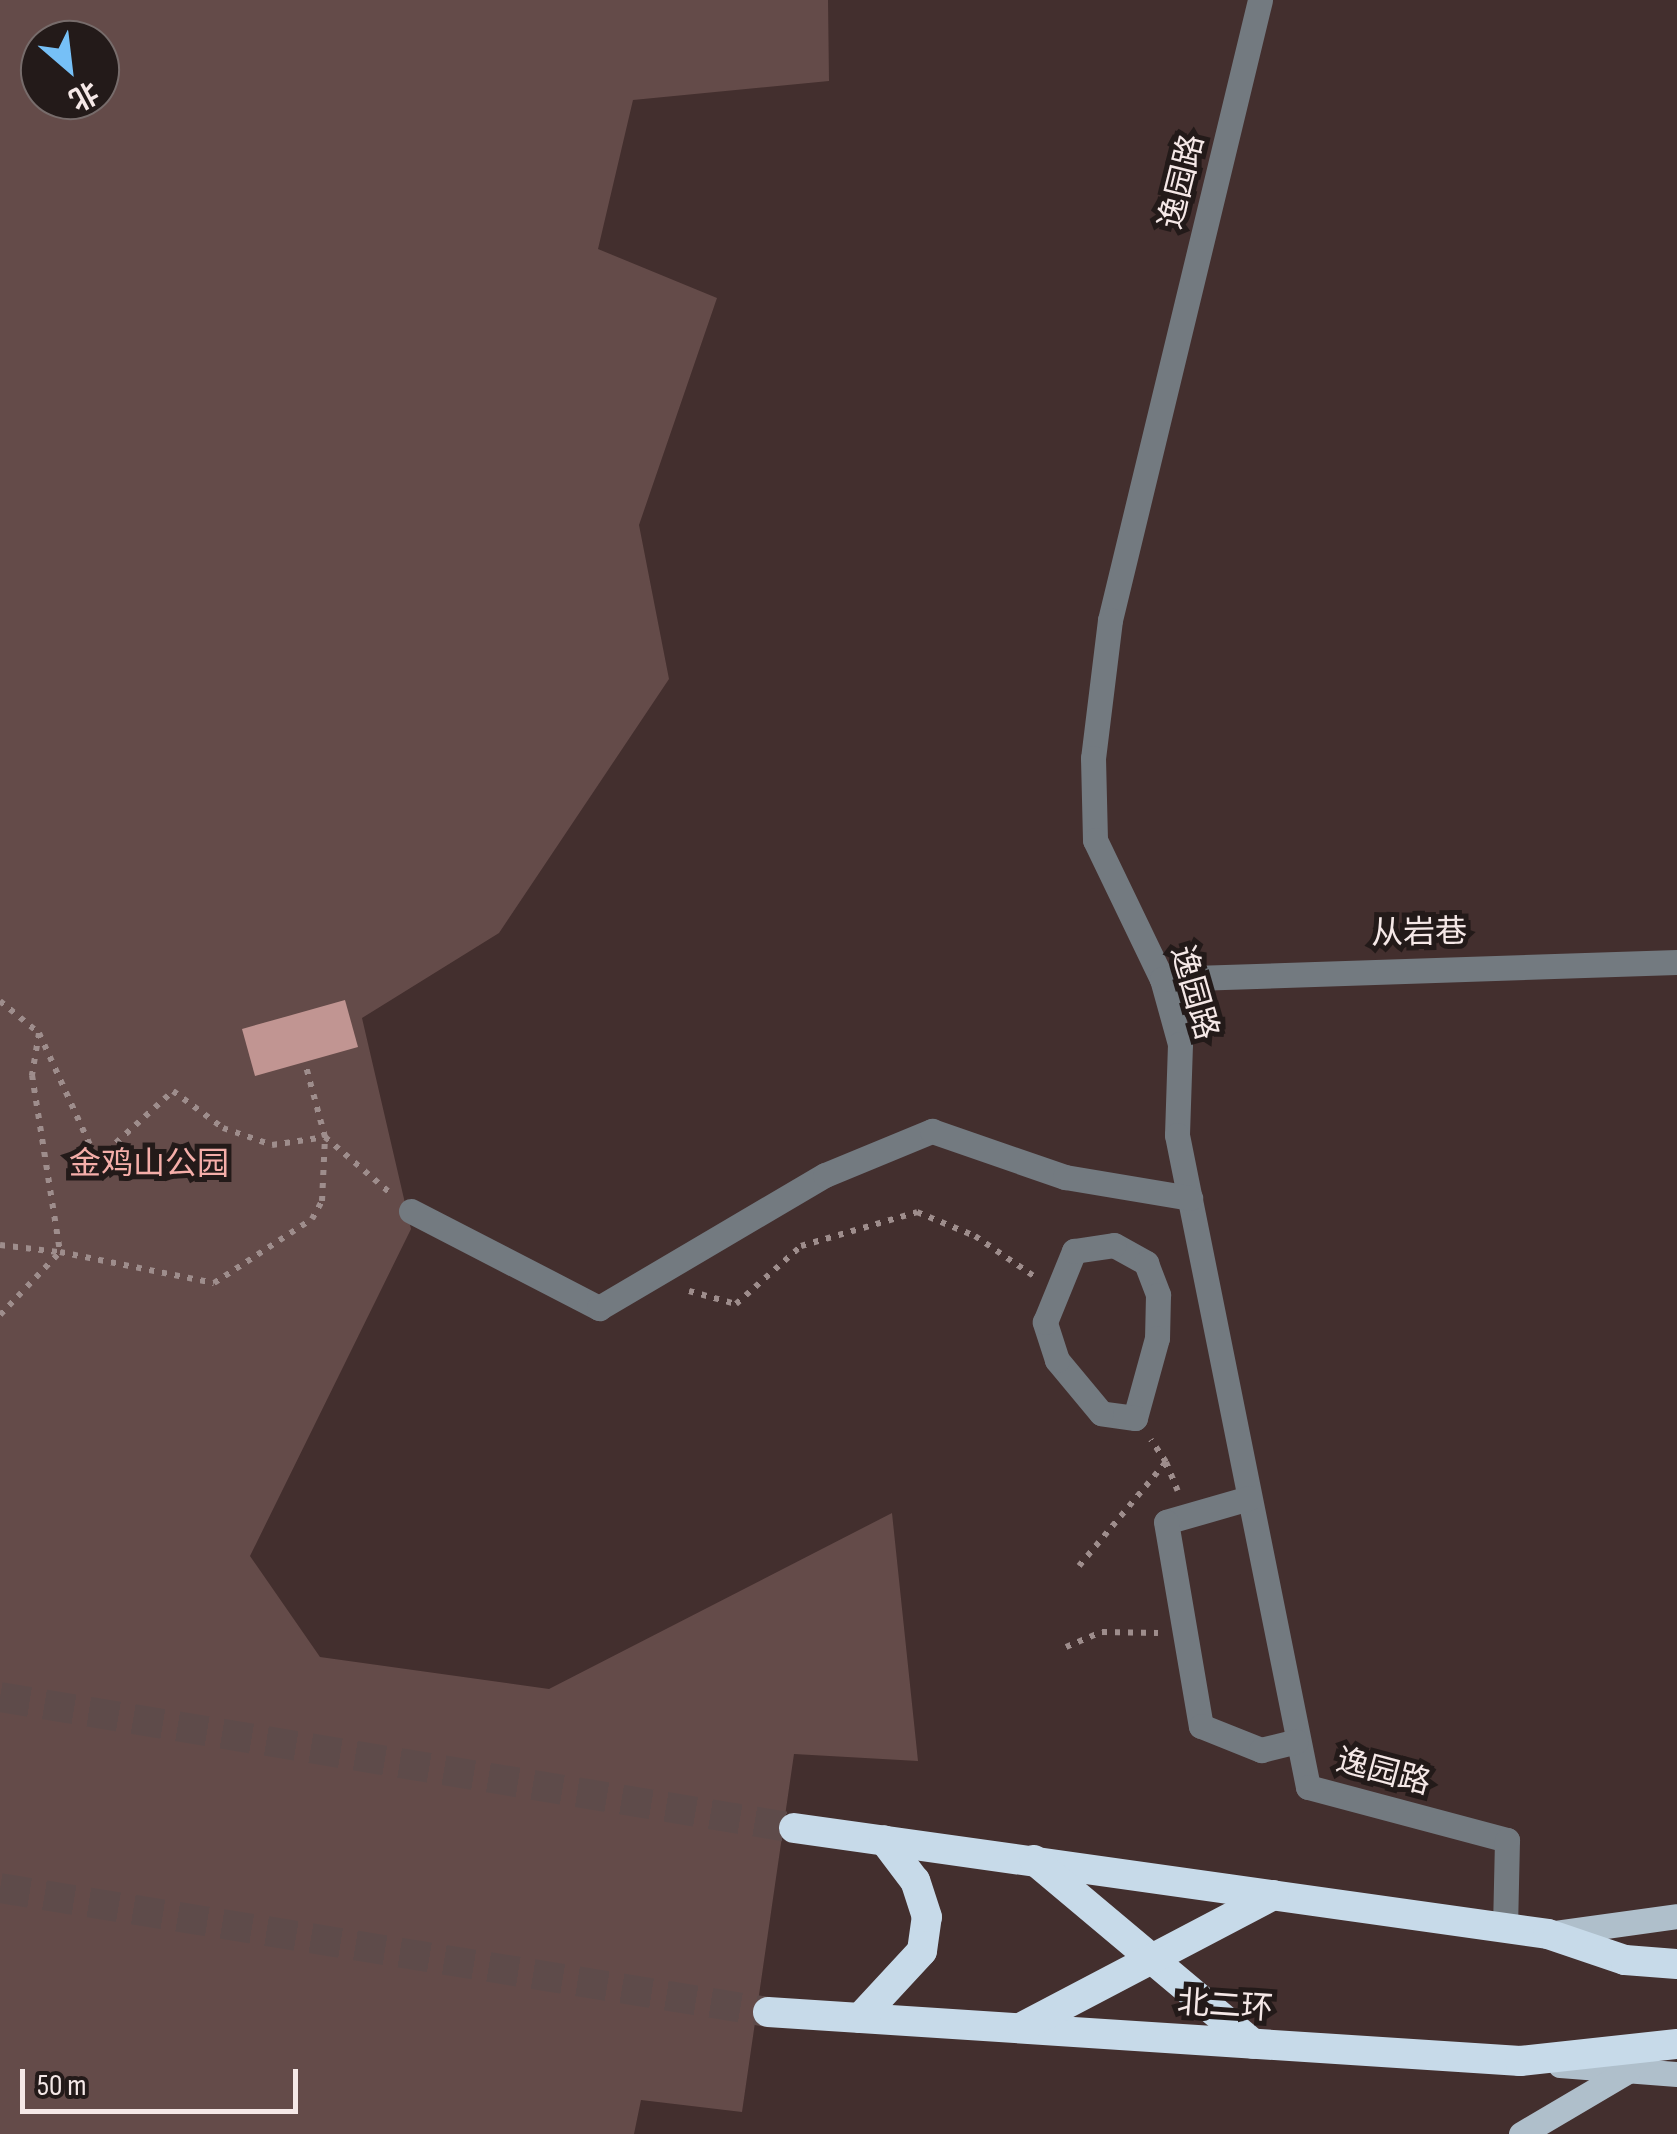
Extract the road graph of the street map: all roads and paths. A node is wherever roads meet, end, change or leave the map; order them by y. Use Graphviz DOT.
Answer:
graph roads {
  1 [pos="1260,0"];
  2 [pos="1677,962"];
  3 [pos="1162,978"];
  4 [pos="0,1000"];
  5 [pos="38,1033"];
  6 [pos="305,1062"];
  7 [pos="325,1138"];
  8 [pos="1190,1198"];
  9 [pos="411,1211"];
  10 [pos="0,1245"];
  11 [pos="60,1252"];
  12 [pos="668,1267"];
  13 [pos="1054,1286"];
  14 [pos="0,1315"];
  15 [pos="1135,1418"];
  16 [pos="1249,1498"];
  17 [pos="1078,1566"];
  18 [pos="1184,1632"];
  19 [pos="1066,1647"];
  20 [pos="1296,1741"];
  21 [pos="794,1828"];
  22 [pos="884,1840"];
  23 [pos="1034,1860"];
  24 [pos="1274,1894"];
  25 [pos="1677,1916"];
  26 [pos="1504,1928"];
  27 [pos="1548,1934"];
  28 [pos="1151,1959"];
  29 [pos="1677,1964"];
  30 [pos="768,2012"];
  31 [pos="860,2018"];
  32 [pos="1020,2028"];
  33 [pos="1253,2044"];
  34 [pos="1677,2044"];
  35 [pos="1520,2062"];
  36 [pos="1628,2071"];
  37 [pos="1677,2074"];
  38 [pos="1521,2134"];
  1 -- 3 [label="street, 逸园路"];
  2 -- 3 [label="street, 从岩巷"];
  3 -- 8 [label="street, 逸园路"];
  4 -- 5 [label="path"];
  5 -- 7 [label="path"];
  5 -- 11 [label="path"];
  6 -- 7 [label="path"];
  7 -- 9 [label="path"];
  7 -- 11 [label="path"];
  8 -- 12 [label="street"];
  8 -- 16 [label="street, 逸园路"];
  9 -- 12 [label="street"];
  10 -- 11 [label="path"];
  11 -- 14 [label="path"];
  12 -- 13 [label="path"];
  13 -- 15 [label="street"];
  13 -- 15 [label="street"];
  15 -- 17 [label="path"];
  16 -- 18 [label="street"];
  16 -- 20 [label="street, 逸园路"];
  18 -- 19 [label="path"];
  18 -- 20 [label="street"];
  20 -- 26 [label="street, 逸园路"];
  21 -- 22 [label="highway"];
  22 -- 23 [label="highway"];
  22 -- 31 [label="highway"];
  23 -- 24 [label="highway"];
  23 -- 28 [label="highway"];
  24 -- 26 [label="highway"];
  24 -- 28 [label="highway"];
  25 -- 27 [label="main road"];
  26 -- 27 [label="highway"];
  27 -- 29 [label="highway"];
  28 -- 32 [label="highway"];
  28 -- 33 [label="highway"];
  30 -- 31 [label="highway, 北二环"];
  31 -- 32 [label="highway, 北二环"];
  32 -- 33 [label="highway, 北二环"];
  33 -- 35 [label="highway, 北二环"];
  34 -- 35 [label="highway, 北二环"];
  35 -- 36 [label="main road"];
  36 -- 37 [label="main road"];
  36 -- 38 [label="main road"];
}
